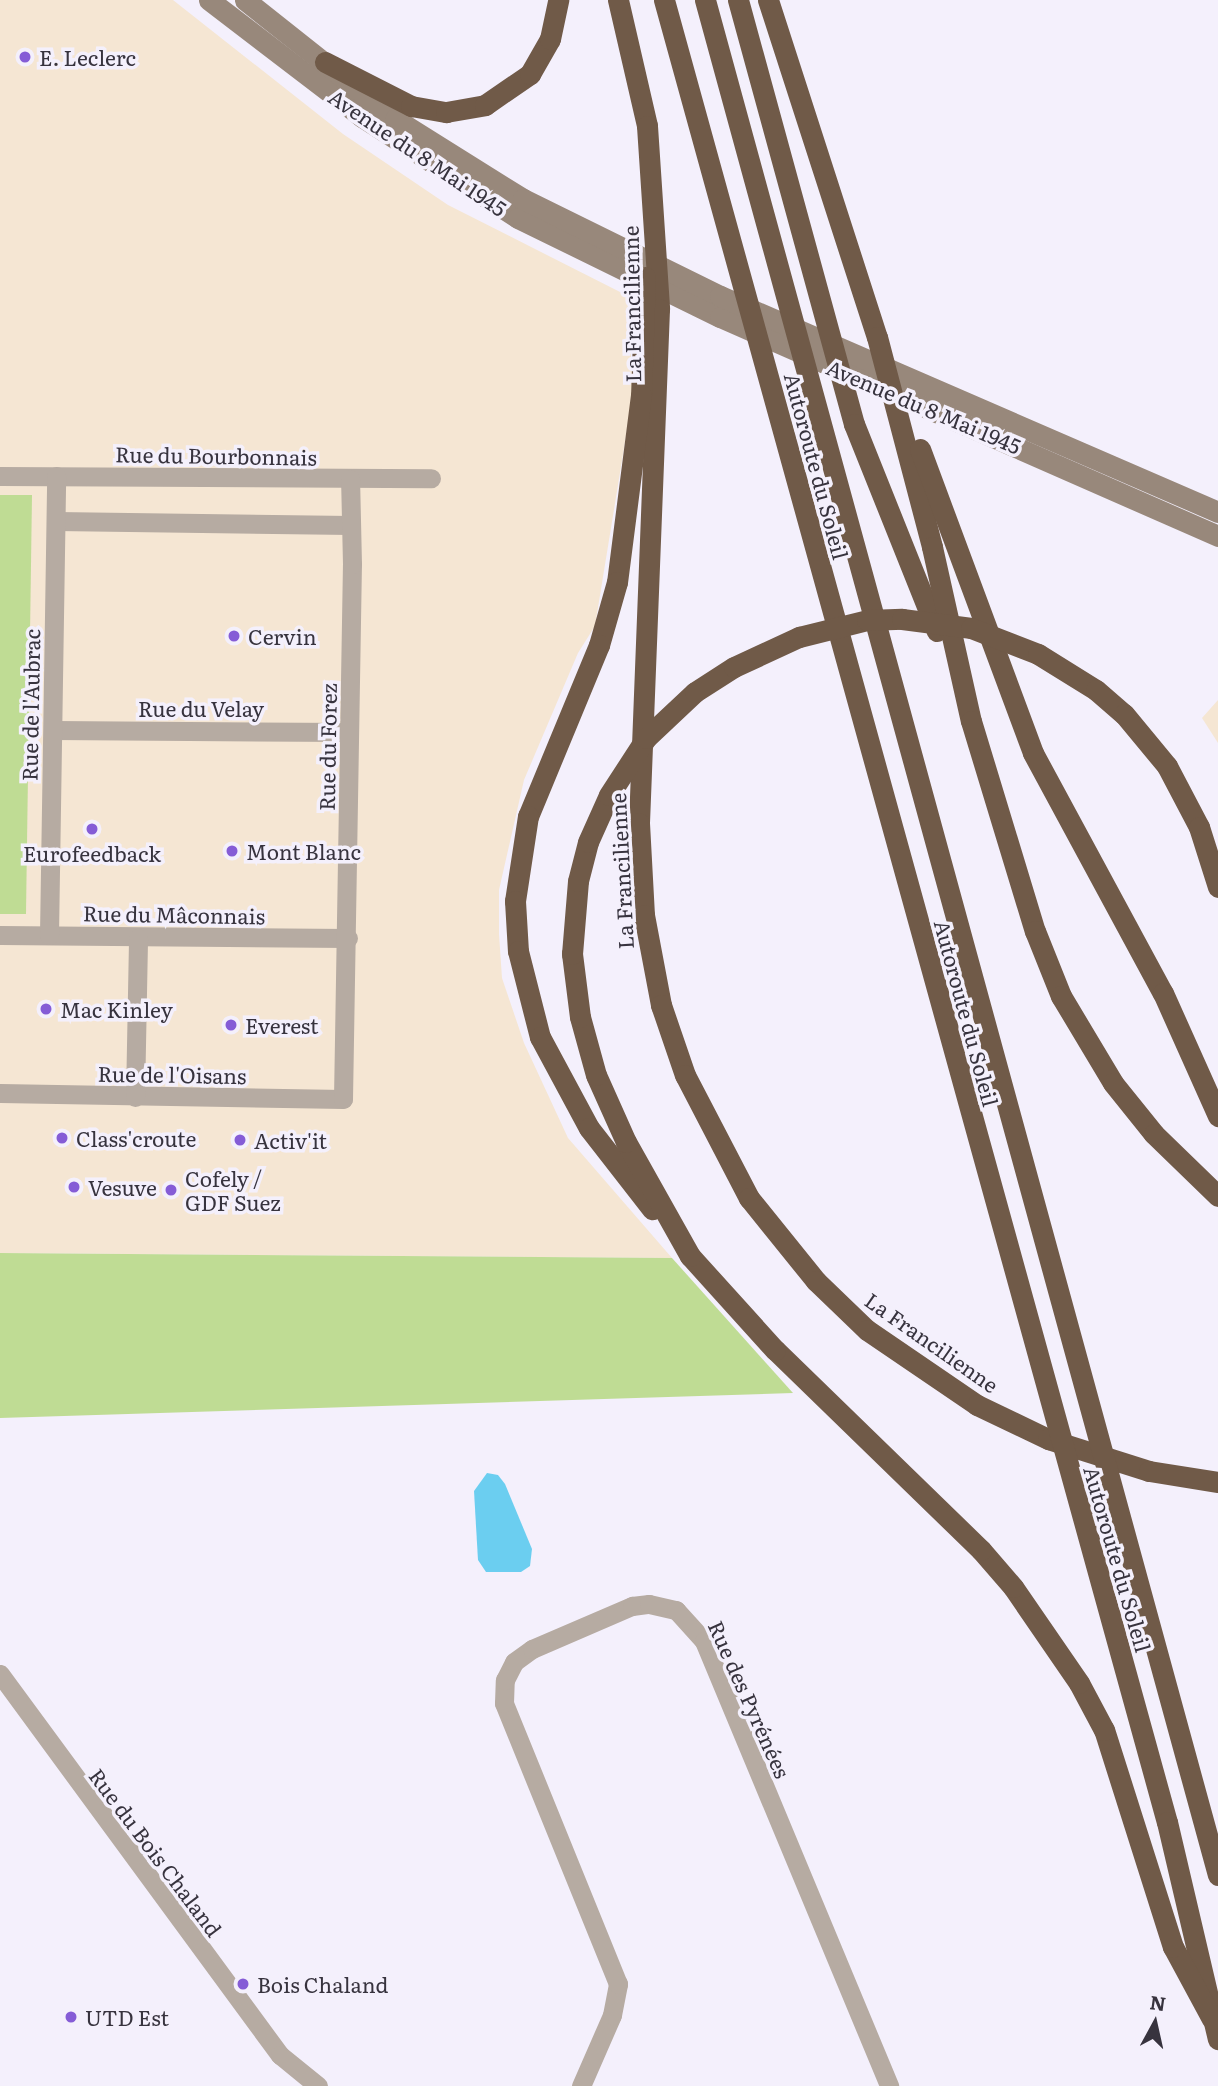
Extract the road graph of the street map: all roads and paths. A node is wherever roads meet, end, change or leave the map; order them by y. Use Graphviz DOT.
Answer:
graph roads {
  1 [pos="209,0"];
  2 [pos="245,0"];
  3 [pos="558,0"];
  4 [pos="618,0"];
  5 [pos="664,0"];
  6 [pos="705,0"];
  7 [pos="738,0"];
  8 [pos="768,0"];
  9 [pos="325,62"];
  10 [pos="649,152"];
  11 [pos="622,259"];
  12 [pos="877,337"];
  13 [pos="0,476"];
  14 [pos="56,476"];
  15 [pos="431,478"];
  16 [pos="349,479"];
  17 [pos="1218,512"];
  18 [pos="56,521"];
  19 [pos="350,525"];
  20 [pos="1218,536"];
  21 [pos="971,721"];
  22 [pos="52,730"];
  23 [pos="349,732"];
  24 [pos="1218,887"];
  25 [pos="0,935"];
  26 [pos="49,935"];
  27 [pos="138,938"];
  28 [pos="348,938"];
  29 [pos="0,1093"];
  30 [pos="135,1097"];
  31 [pos="344,1099"];
  32 [pos="1218,1116"];
  33 [pos="1218,1196"];
  34 [pos="690,1256"];
  35 [pos="1218,1482"];
  36 [pos="0,1674"];
  37 [pos="1218,1875"];
  38 [pos="1215,2029"];
  39 [pos="280,2055"];
  40 [pos="290,2086"];
  41 [pos="318,2086"];
  42 [pos="581,2086"];
  43 [pos="889,2086"];
  1 -- 11 [label="main road, Avenue du 8 Mai 1945"];
  2 -- 9 [label="main road, Avenue du 8 Mai 1945"];
  3 -- 9 [label="highway"];
  4 -- 10 [label="highway, La Francilienne"];
  5 -- 38 [label="highway, Autoroute du Soleil"];
  6 -- 37 [label="highway, Autoroute du Soleil"];
  7 -- 21 [label="highway"];
  8 -- 12 [label="highway"];
  9 -- 11 [label="main road, Avenue du 8 Mai 1945"];
  10 -- 34 [label="highway"];
  10 -- 35 [label="highway, La Francilienne"];
  11 -- 17 [label="main road, Avenue du 8 Mai 1945"];
  11 -- 20 [label="main road, Avenue du 8 Mai 1945"];
  12 -- 21 [label="highway"];
  12 -- 32 [label="highway"];
  13 -- 14 [label="street, Rue du Bourbonnais"];
  14 -- 16 [label="street, Rue du Bourbonnais"];
  14 -- 18 [label="street, Rue de l'Aubrac"];
  15 -- 16 [label="street, Rue du Bourbonnais"];
  16 -- 19 [label="street, Rue du Forez"];
  18 -- 19 [label="street"];
  18 -- 22 [label="street, Rue de l'Aubrac"];
  19 -- 23 [label="street, Rue du Forez"];
  21 -- 33 [label="highway"];
  22 -- 23 [label="street, Rue du Velay"];
  22 -- 26 [label="street, Rue de l'Aubrac"];
  23 -- 28 [label="street, Rue du Forez"];
  24 -- 34 [label="highway"];
  25 -- 26 [label="street, Rue du Mâconnais"];
  26 -- 27 [label="street, Rue du Mâconnais"];
  27 -- 28 [label="street, Rue du Mâconnais"];
  27 -- 30 [label="street"];
  28 -- 31 [label="street, Rue du Forez"];
  29 -- 30 [label="street, Rue de l'Oisans"];
  30 -- 31 [label="street, Rue de l'Oisans"];
  34 -- 38 [label="highway"];
  36 -- 39 [label="street, Rue du Bois Chaland"];
  39 -- 40 [label="street"];
  39 -- 41 [label="street"];
  42 -- 43 [label="street, Rue des Pyrénées"];
}
